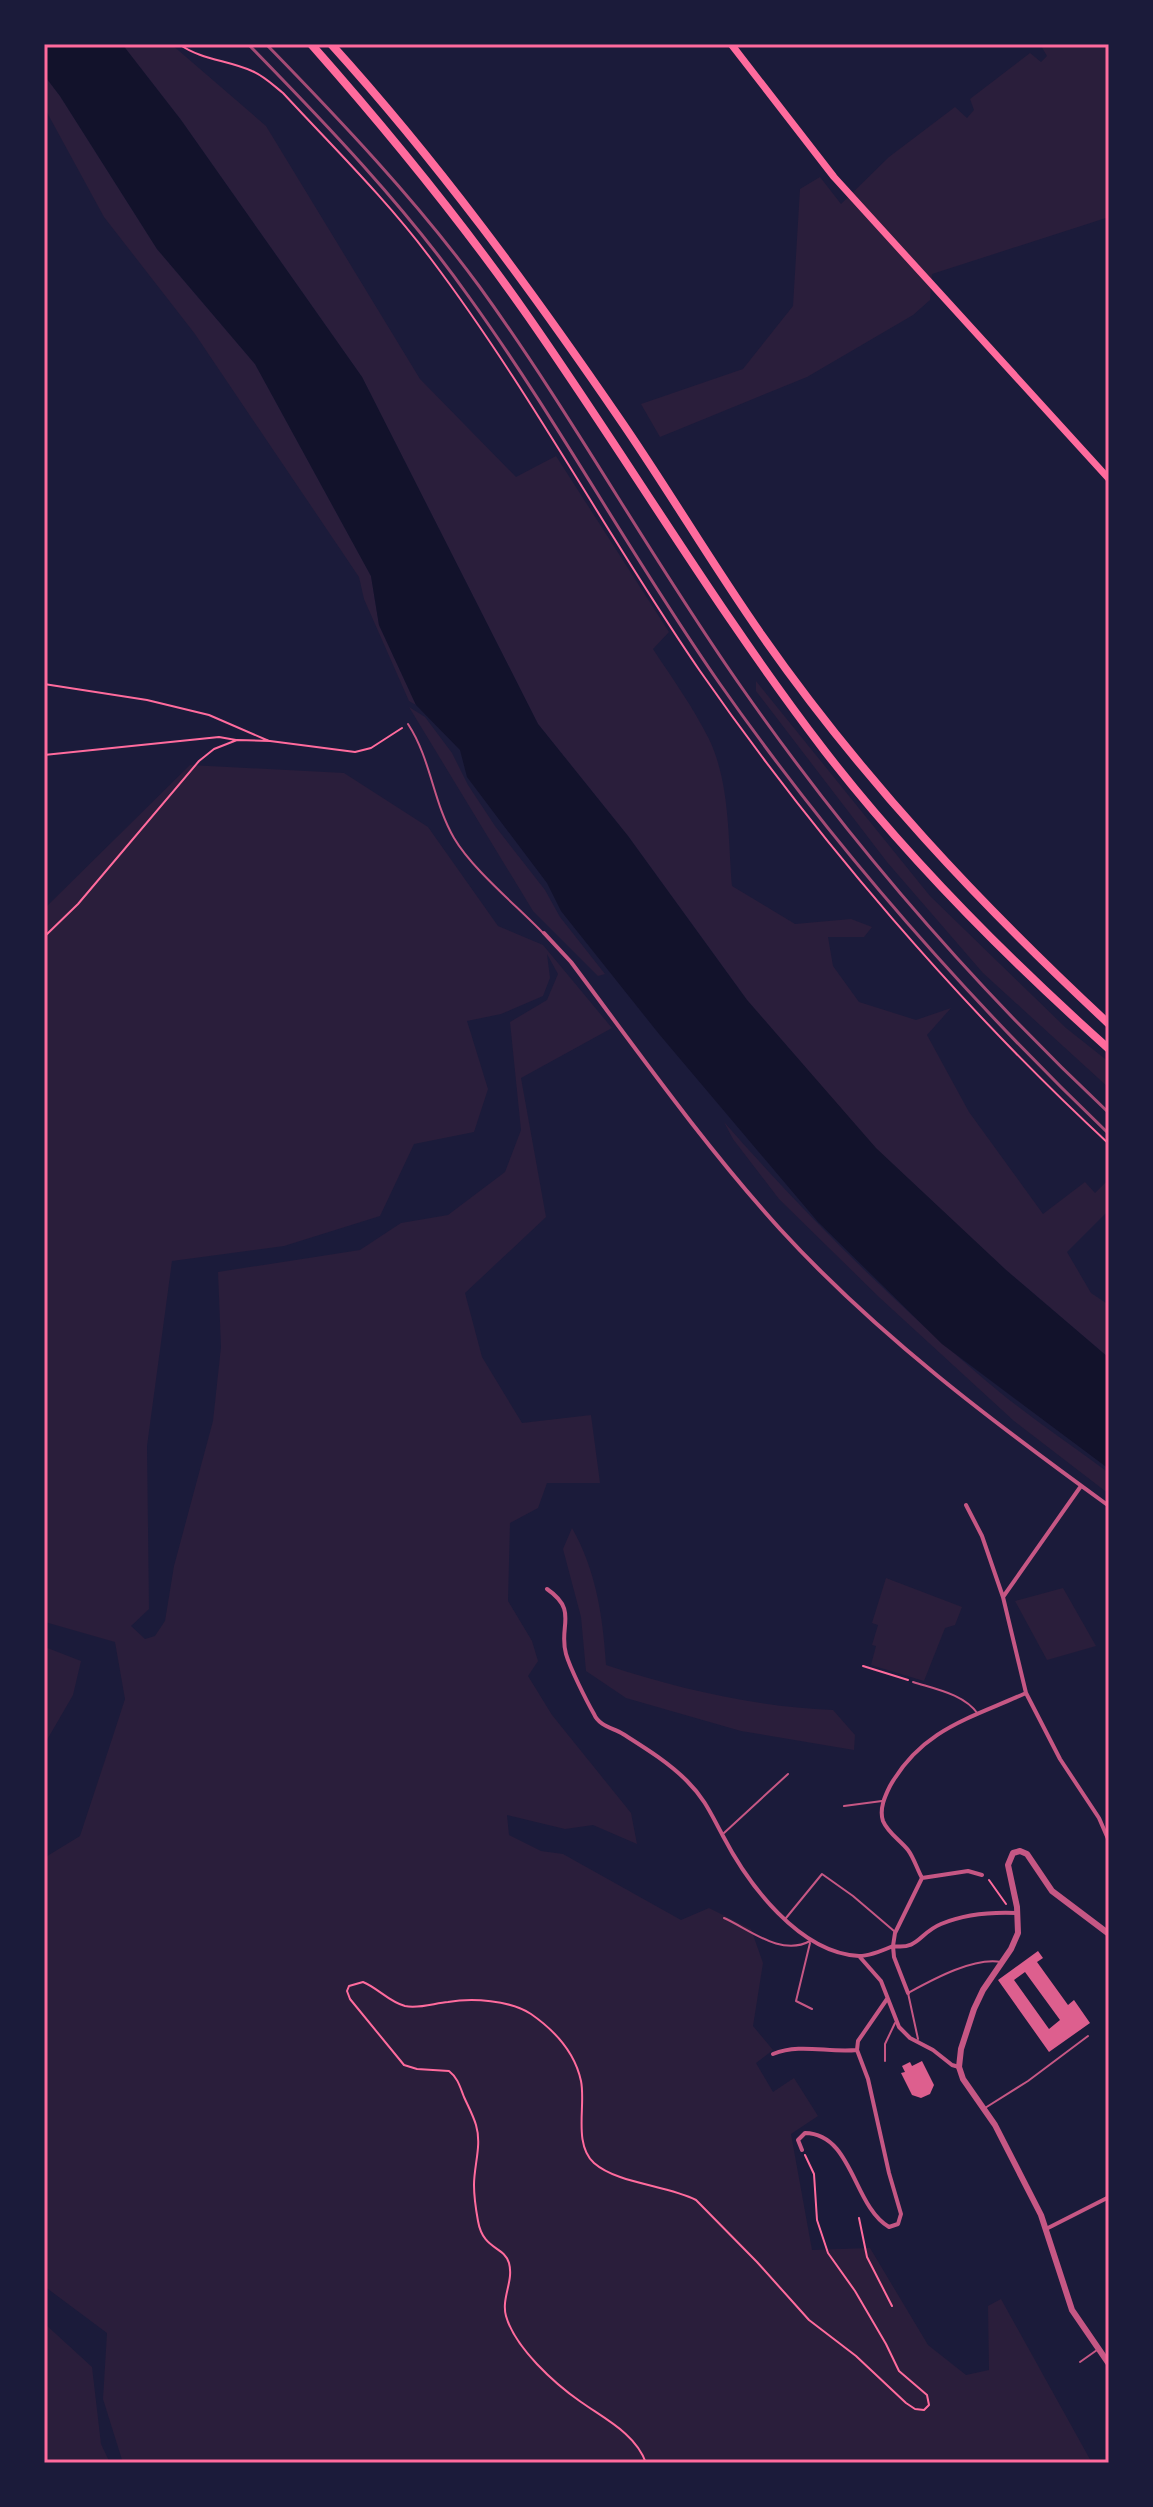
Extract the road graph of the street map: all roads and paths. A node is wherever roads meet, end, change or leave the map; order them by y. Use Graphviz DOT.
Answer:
graph roads {
  1 [pos="179,44"];
  2 [pos="311,44"];
  3 [pos="331,44"];
  4 [pos="731,44"];
  5 [pos="1109,479"];
  6 [pos="44,684"];
  7 [pos="408,724"];
  8 [pos="237,740"];
  9 [pos="270,741"];
  10 [pos="44,755"];
  11 [pos="544,933"];
  12 [pos="44,937"];
  13 [pos="1109,1024"];
  14 [pos="1109,1049"];
  15 [pos="1109,1144"];
  16 [pos="1081,1486"];
  17 [pos="966,1505"];
  18 [pos="1109,1506"];
  19 [pos="547,1589"];
  20 [pos="1003,1597"];
  21 [pos="863,1666"];
  22 [pos="913,1682"];
  23 [pos="1026,1693"];
  24 [pos="979,1715"];
  25 [pos="788,1774"];
  26 [pos="883,1801"];
  27 [pos="844,1806"];
  28 [pos="722,1835"];
  29 [pos="1109,1841"];
  30 [pos="982,1875"];
  31 [pos="922,1878"];
  32 [pos="1009,1908"];
  33 [pos="1018,1914"];
  34 [pos="724,1918"];
  35 [pos="785,1919"];
  36 [pos="895,1933"];
  37 [pos="1109,1934"];
  38 [pos="810,1941"];
  39 [pos="893,1946"];
  40 [pos="859,1956"];
  41 [pos="1002,1963"];
  42 [pos="908,1993"];
  43 [pos="887,1999"];
  44 [pos="812,2009"];
  45 [pos="896,2022"];
  46 [pos="1088,2036"];
  47 [pos="918,2043"];
  48 [pos="857,2050"];
  49 [pos="773,2054"];
  50 [pos="885,2061"];
  51 [pos="959,2067"];
  52 [pos="984,2109"];
  53 [pos="802,2150"];
  54 [pos="1109,2197"];
  55 [pos="859,2218"];
  56 [pos="1046,2229"];
  57 [pos="892,2306"];
  58 [pos="1098,2350"];
  59 [pos="1080,2362"];
  60 [pos="1109,2364"];
  61 [pos="646,2463"];
  1 -- 15 [label="path"];
  2 -- 14 [label="highway"];
  3 -- 13 [label="highway"];
  4 -- 5 [label="main road"];
  6 -- 9 [label="path"];
  7 -- 9 [label="path"];
  7 -- 11 [label="lane"];
  8 -- 9 [label="path"];
  8 -- 10 [label="path"];
  8 -- 12 [label="path"];
  11 -- 16 [label="street"];
  16 -- 18 [label="street"];
  16 -- 20 [label="street"];
  17 -- 20 [label="street"];
  19 -- 28 [label="street"];
  20 -- 23 [label="street"];
  21 -- 22 [label="path"];
  22 -- 24 [label="lane"];
  23 -- 24 [label="street"];
  23 -- 29 [label="street"];
  24 -- 26 [label="street"];
  25 -- 28 [label="lane"];
  26 -- 27 [label="lane"];
  26 -- 31 [label="street"];
  28 -- 35 [label="street"];
  30 -- 31 [label="street"];
  30 -- 32 [label="path"];
  31 -- 36 [label="street"];
  33 -- 37 [label="street"];
  33 -- 39 [label="street"];
  33 -- 41 [label="street"];
  34 -- 38 [label="lane"];
  35 -- 36 [label="lane"];
  35 -- 38 [label="street"];
  36 -- 39 [label="street"];
  38 -- 40 [label="street"];
  38 -- 44 [label="lane"];
  39 -- 40 [label="street"];
  39 -- 42 [label="street"];
  40 -- 43 [label="street"];
  41 -- 42 [label="lane"];
  41 -- 51 [label="street"];
  42 -- 47 [label="lane"];
  43 -- 45 [label="street"];
  43 -- 48 [label="street"];
  45 -- 47 [label="street"];
  45 -- 50 [label="lane"];
  46 -- 52 [label="lane"];
  47 -- 51 [label="street"];
  48 -- 49 [label="street"];
  48 -- 53 [label="street"];
  51 -- 52 [label="street"];
  52 -- 56 [label="street"];
  53 -- 61 [label="path"];
  54 -- 56 [label="street"];
  55 -- 57 [label="path"];
  56 -- 58 [label="street"];
  58 -- 59 [label="lane"];
  58 -- 60 [label="street"];
}
